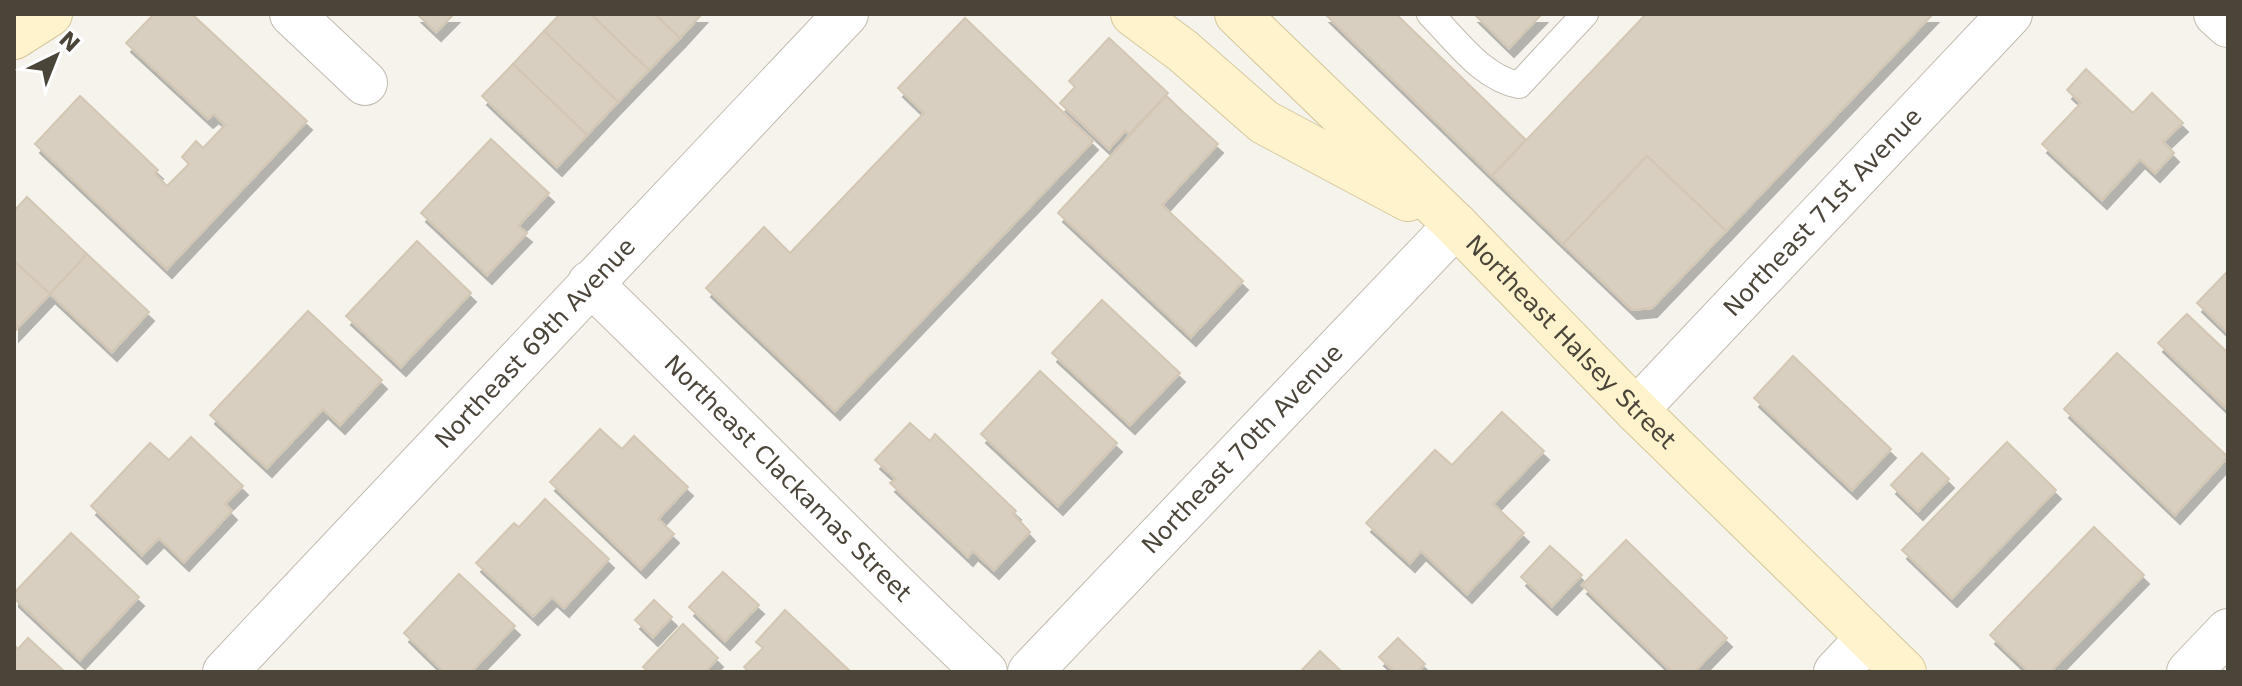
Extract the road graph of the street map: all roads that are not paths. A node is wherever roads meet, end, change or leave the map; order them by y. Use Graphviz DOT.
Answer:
graph roads {
  1 [pos="50,14"];
  2 [pos="292,14"];
  3 [pos="846,14"];
  4 [pos="1133,14"];
  5 [pos="1237,14"];
  6 [pos="1430,14"];
  7 [pos="1585,14"];
  8 [pos="2010,14"];
  9 [pos="2216,14"];
  10 [pos="2228,25"];
  11 [pos="14,37"];
  12 [pos="365,83"];
  13 [pos="1456,225"];
  14 [pos="590,283"];
  15 [pos="1636,410"];
  16 [pos="2228,631"];
  17 [pos="1868,638"];
  18 [pos="225,672"];
  19 [pos="985,672"];
  20 [pos="1030,672"];
  21 [pos="1836,672"];
  22 [pos="1904,672"];
  23 [pos="2189,672"];
  1 -- 11 [label="main road"];
  2 -- 12 [label="street"];
  3 -- 14 [label="street, Northeast 69th Avenue"];
  4 -- 13 [label="main road"];
  5 -- 13 [label="main road, Northeast Halsey Street"];
  6 -- 7 [label="lane"];
  8 -- 15 [label="street, Northeast 71st Avenue"];
  9 -- 10 [label="street"];
  13 -- 15 [label="main road, Northeast Halsey Street"];
  13 -- 20 [label="street, Northeast 70th Avenue"];
  14 -- 18 [label="street, Northeast 69th Avenue"];
  14 -- 19 [label="street, Northeast Clackamas Street"];
  15 -- 17 [label="main road, Northeast Halsey Street"];
  16 -- 23 [label="street"];
  17 -- 21 [label="street"];
  17 -- 22 [label="main road, Northeast Halsey Street"];
}
